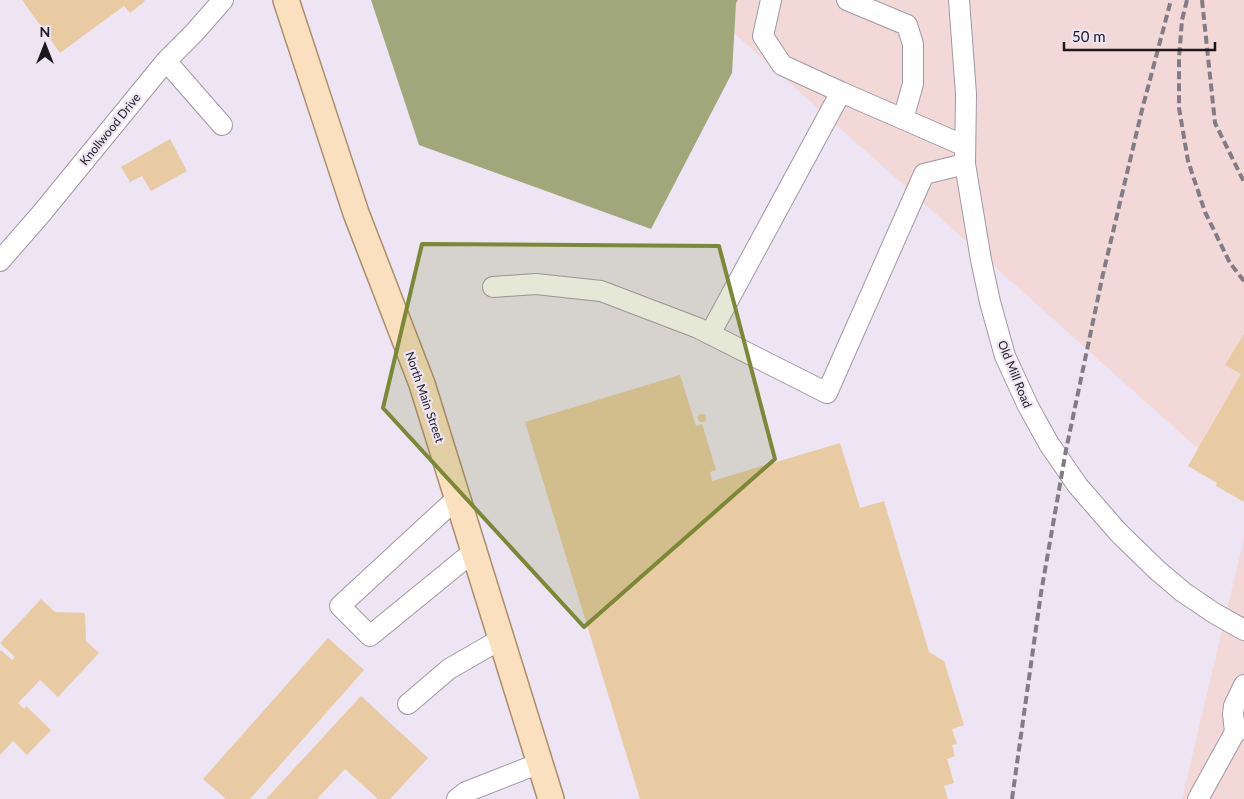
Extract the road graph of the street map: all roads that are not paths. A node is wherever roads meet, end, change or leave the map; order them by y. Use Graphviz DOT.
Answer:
graph roads {
  1 [pos="223,0"];
  2 [pos="286,0"];
  3 [pos="771,0"];
  4 [pos="847,0"];
  5 [pos="959,0"];
  6 [pos="166,61"];
  7 [pos="840,92"];
  8 [pos="903,119"];
  9 [pos="222,125"];
  10 [pos="965,155"];
  11 [pos="0,261"];
  12 [pos="493,287"];
  13 [pos="710,334"];
  14 [pos="457,498"];
  15 [pos="474,550"];
  16 [pos="1244,630"];
  17 [pos="501,639"];
  18 [pos="1244,685"];
  19 [pos="408,704"];
  20 [pos="1240,730"];
  21 [pos="540,763"];
  22 [pos="457,799"];
  23 [pos="551,799"];
  24 [pos="1198,799"];
  1 -- 6 [label="street, Knollwood Drive"];
  2 -- 14 [label="main road, North Main Street"];
  3 -- 7 [label="street"];
  4 -- 8 [label="street"];
  5 -- 10 [label="street, Old Mill Road"];
  6 -- 9 [label="street"];
  6 -- 11 [label="street, Knollwood Drive"];
  7 -- 8 [label="street"];
  7 -- 13 [label="street"];
  8 -- 10 [label="street"];
  10 -- 13 [label="street"];
  10 -- 16 [label="street, Old Mill Road"];
  12 -- 13 [label="street"];
  14 -- 15 [label="main road, North Main Street"];
  14 -- 15 [label="street"];
  15 -- 17 [label="main road, North Main Street"];
  17 -- 19 [label="street"];
  17 -- 21 [label="main road, North Main Street"];
  18 -- 20 [label="street"];
  20 -- 24 [label="street"];
  21 -- 22 [label="street"];
  21 -- 23 [label="main road, North Main Street"];
}
